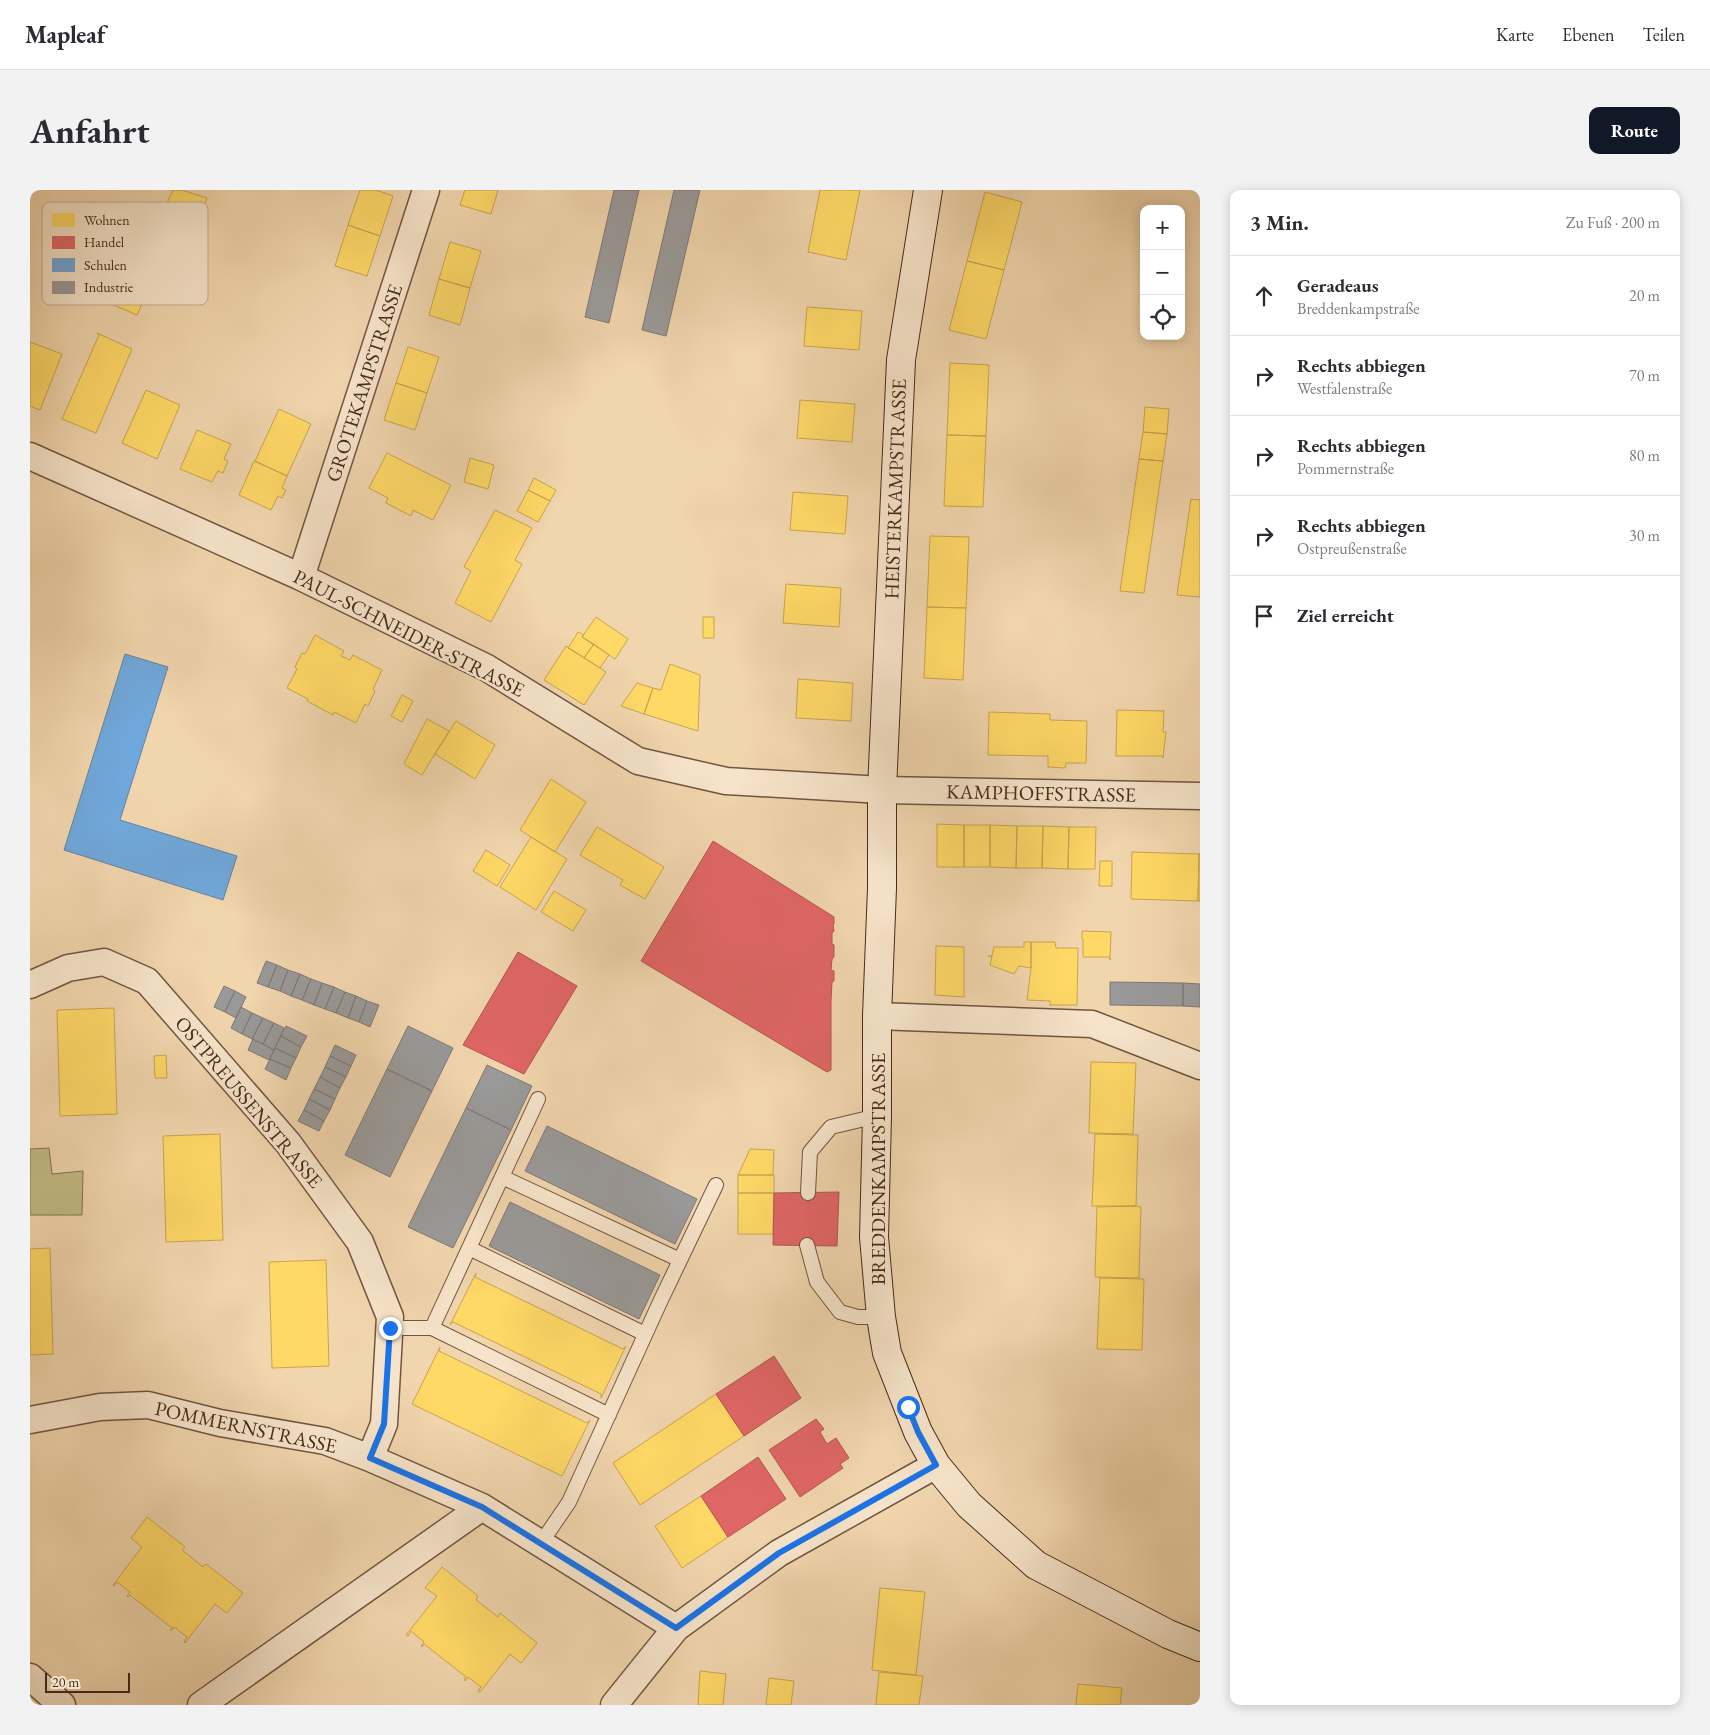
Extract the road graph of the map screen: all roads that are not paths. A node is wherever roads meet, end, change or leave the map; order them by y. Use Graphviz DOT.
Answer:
graph roads {
  1 [pos="426,190"];
  2 [pos="928,190"];
  3 [pos="30,456"];
  4 [pos="301,577"];
  5 [pos="882,790"];
  6 [pos="1200,796"];
  7 [pos="30,985"];
  8 [pos="878,1016"];
  9 [pos="1200,1066"];
  10 [pos="538,1099"];
  11 [pos="878,1116"];
  12 [pos="502,1177"];
  13 [pos="716,1185"];
  14 [pos="808,1193"];
  15 [pos="807,1245"];
  16 [pos="469,1248"];
  17 [pos="680,1260"];
  18 [pos="881,1317"];
  19 [pos="390,1328"];
  20 [pos="432,1328"];
  21 [pos="645,1334"];
  22 [pos="609,1415"];
  23 [pos="30,1420"];
  24 [pos="370,1458"];
  25 [pos="936,1465"];
  26 [pos="482,1507"];
  27 [pos="540,1543"];
  28 [pos="676,1628"];
  29 [pos="1200,1647"];
  30 [pos="30,1678"];
  31 [pos="62,1705"];
  32 [pos="201,1705"];
  33 [pos="614,1705"];
  1 -- 4 [label="street, GROTEKAMPSTRASSE"];
  2 -- 5 [label="street, HEISTERKAMPSTRASSE"];
  3 -- 4 [label="street, PAUL-SCHNEIDER-STRASSE"];
  4 -- 5 [label="street, PAUL-SCHNEIDER-STRASSE"];
  5 -- 6 [label="street, KAMPHOFFSTRASSE"];
  5 -- 8 [label="street, BREDDENKAMPSTRASSE"];
  7 -- 19 [label="street, OSTPREUSSENSTRASSE"];
  8 -- 9 [label="street"];
  8 -- 11 [label="street, BREDDENKAMPSTRASSE"];
  10 -- 12 [label="lane"];
  11 -- 14 [label="lane"];
  11 -- 18 [label="street, BREDDENKAMPSTRASSE"];
  12 -- 16 [label="lane"];
  12 -- 17 [label="lane"];
  13 -- 17 [label="lane"];
  15 -- 18 [label="lane"];
  16 -- 20 [label="lane"];
  16 -- 21 [label="lane"];
  17 -- 21 [label="lane"];
  18 -- 25 [label="street, BREDDENKAMPSTRASSE"];
  19 -- 20 [label="lane"];
  19 -- 24 [label="street, OSTPREUSSENSTRASSE"];
  20 -- 22 [label="lane"];
  21 -- 22 [label="lane"];
  22 -- 27 [label="lane"];
  23 -- 24 [label="street, POMMERNSTRASSE"];
  24 -- 26 [label="street, POMMERNSTRASSE"];
  25 -- 28 [label="street"];
  25 -- 29 [label="street, BREDDENKAMPSTRASSE"];
  26 -- 27 [label="street, POMMERNSTRASSE"];
  26 -- 32 [label="street"];
  27 -- 28 [label="street, POMMERNSTRASSE"];
  28 -- 33 [label="street"];
  30 -- 31 [label="street"];
}
